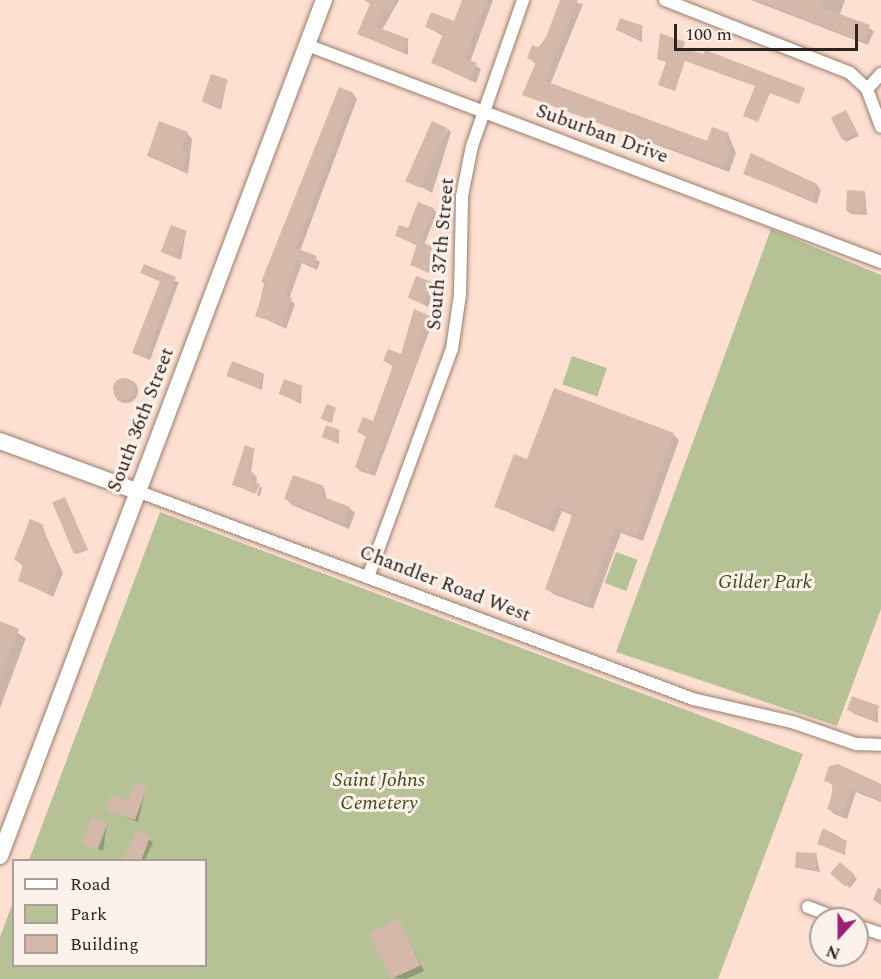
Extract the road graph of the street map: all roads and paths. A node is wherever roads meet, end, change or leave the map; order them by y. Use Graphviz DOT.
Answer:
graph roads {
  1 [pos="324,0"];
  2 [pos="523,0"];
  3 [pos="665,0"];
  4 [pos="307,45"];
  5 [pos="881,74"];
  6 [pos="867,88"];
  7 [pos="484,112"];
  8 [pos="881,128"];
  9 [pos="881,262"];
  10 [pos="0,441"];
  11 [pos="136,491"];
  12 [pos="368,577"];
  13 [pos="881,745"];
  14 [pos="0,856"];
  1 -- 4 [label="main road, South 36th Street"];
  2 -- 7 [label="street, South 37th Street"];
  3 -- 6 [label="street"];
  4 -- 7 [label="street, Suburban Drive"];
  4 -- 11 [label="main road, South 36th Street"];
  5 -- 6 [label="street"];
  6 -- 8 [label="street"];
  7 -- 9 [label="street, Suburban Drive"];
  7 -- 12 [label="street, South 37th Street"];
  10 -- 11 [label="main road, Chandler Road West"];
  11 -- 12 [label="street, Chandler Road West"];
  11 -- 14 [label="main road, South 36th Street"];
  12 -- 13 [label="street, Chandler Road West"];
}
